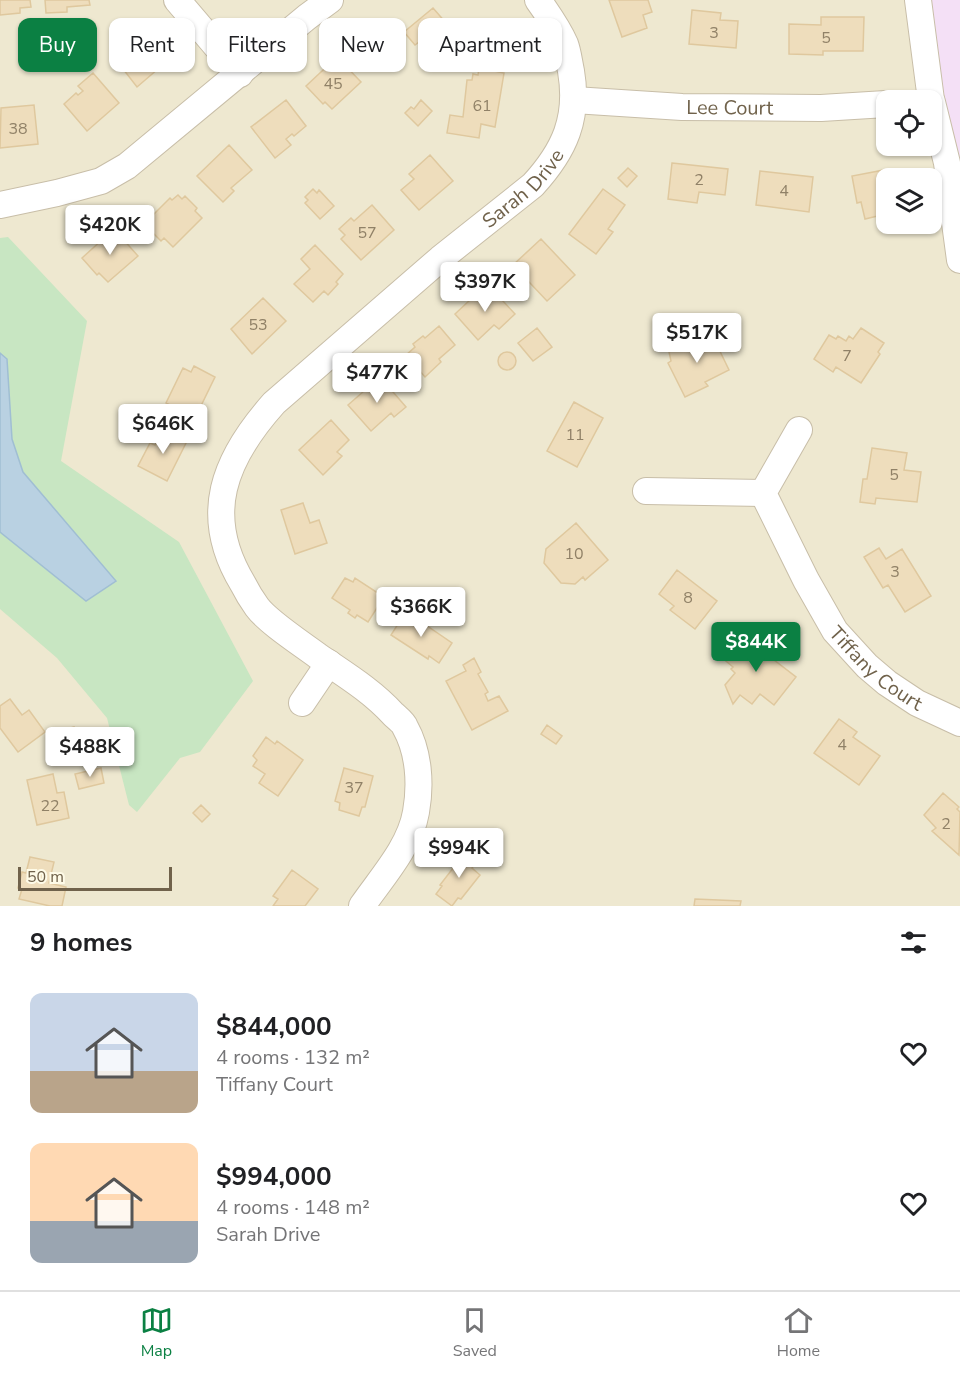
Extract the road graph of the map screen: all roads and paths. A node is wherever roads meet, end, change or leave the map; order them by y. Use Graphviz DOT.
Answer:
graph roads {
  1 [pos="177,0"];
  2 [pos="330,0"];
  3 [pos="538,0"];
  4 [pos="918,0"];
  5 [pos="240,74"];
  6 [pos="930,90"];
  7 [pos="574,100"];
  8 [pos="876,105"];
  9 [pos="942,144"];
  10 [pos="0,205"];
  11 [pos="960,260"];
  12 [pos="799,430"];
  13 [pos="646,491"];
  14 [pos="763,493"];
  15 [pos="328,663"];
  16 [pos="302,703"];
  17 [pos="960,723"];
  18 [pos="362,906"];
  1 -- 5 [label="street"];
  2 -- 5 [label="street"];
  3 -- 7 [label="street, Sarah Drive"];
  4 -- 6 [label="street"];
  5 -- 10 [label="street"];
  7 -- 8 [label="street, Lee Court"];
  7 -- 15 [label="street, Sarah Drive"];
  9 -- 11 [label="street"];
  12 -- 14 [label="street"];
  13 -- 14 [label="street"];
  14 -- 17 [label="street, Tiffany Court"];
  15 -- 16 [label="street"];
  15 -- 18 [label="street, Sarah Drive"];
}
